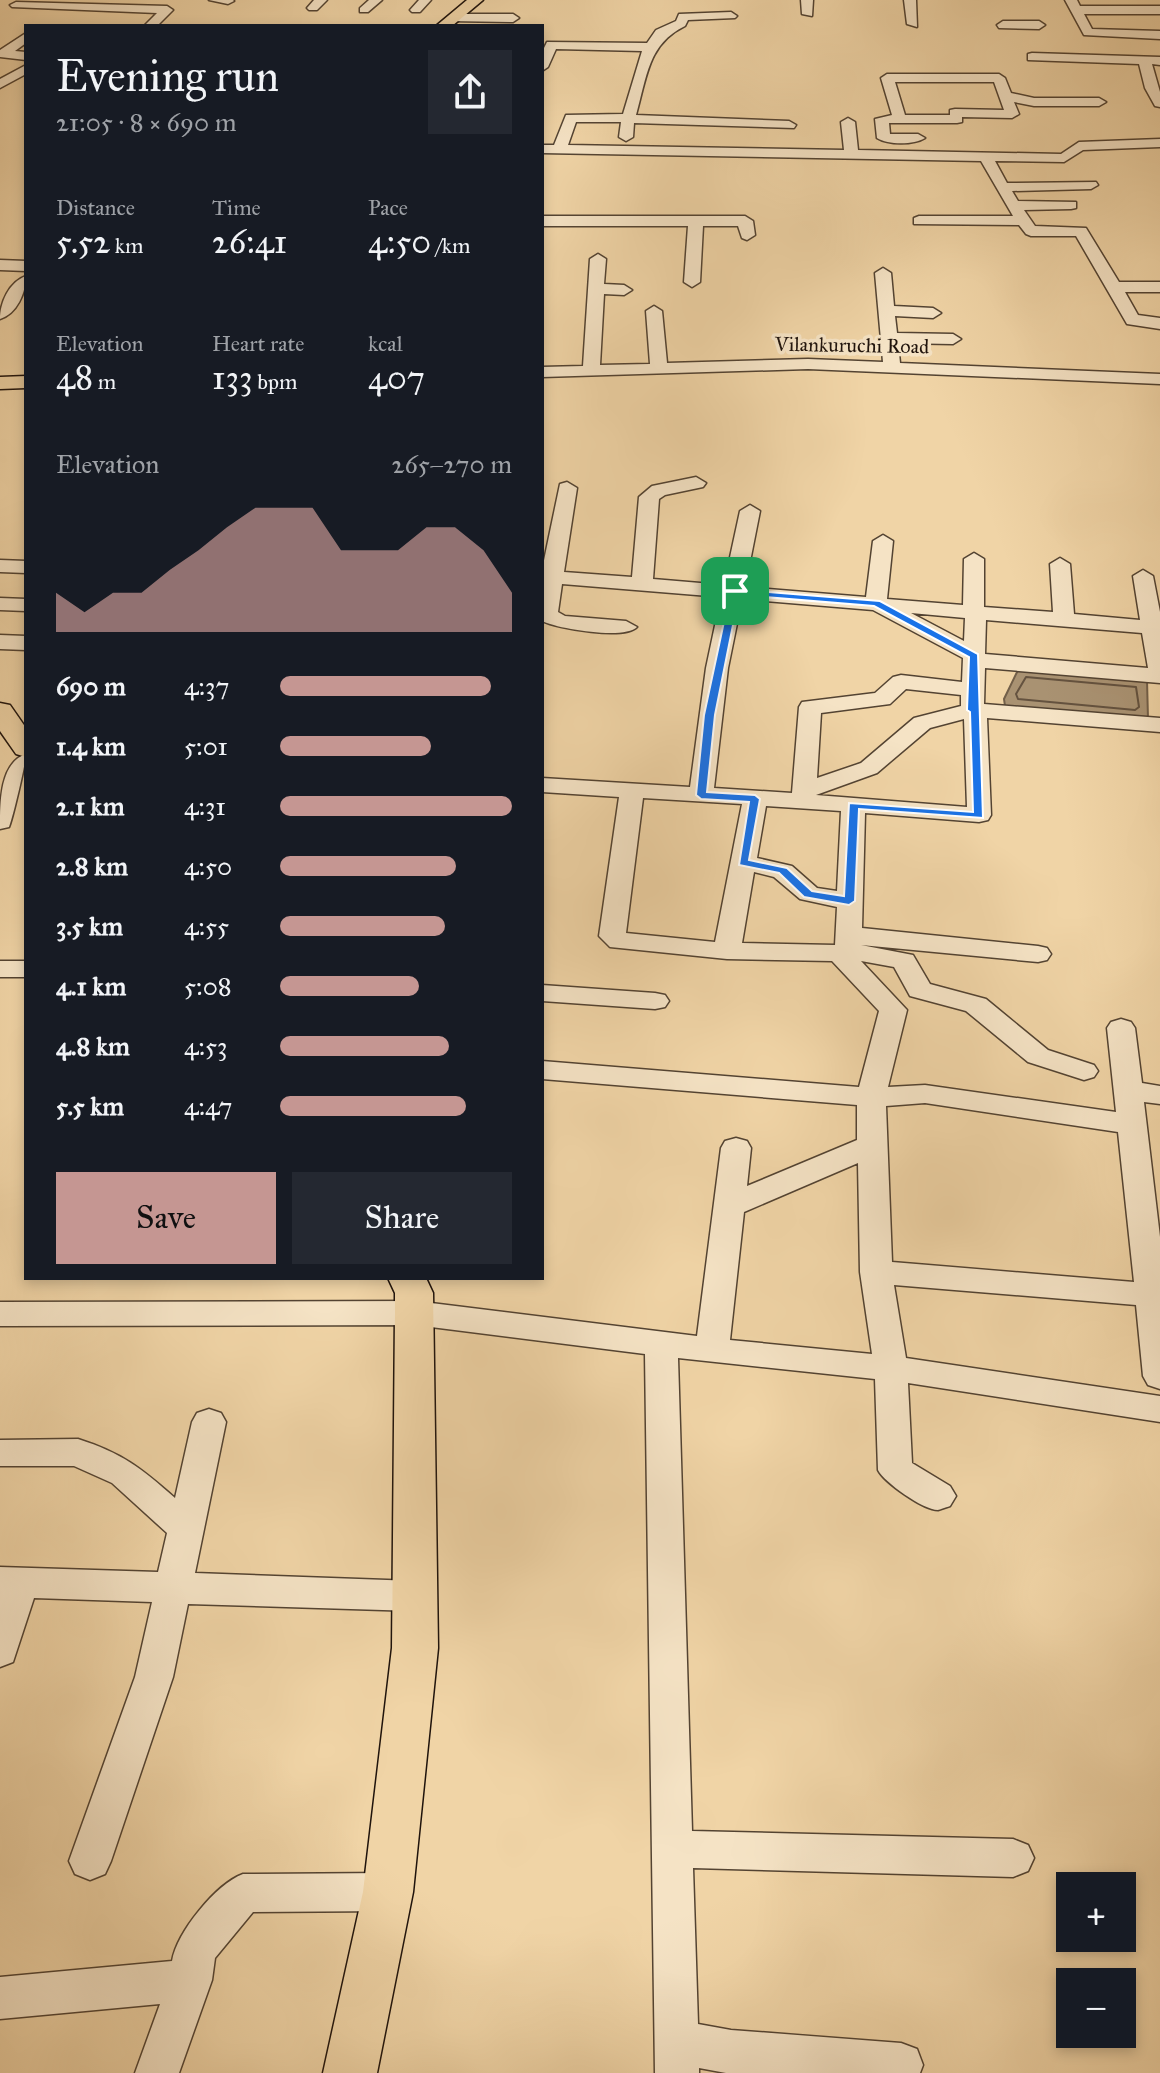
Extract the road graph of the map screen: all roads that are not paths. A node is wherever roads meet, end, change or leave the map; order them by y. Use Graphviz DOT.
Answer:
graph roads {
  1 [pos="376,0"];
  2 [pos="425,0"];
  3 [pos="476,0"];
  4 [pos="733,0"];
  5 [pos="807,0"];
  6 [pos="910,0"];
  7 [pos="71,3"];
  8 [pos="15,5"];
  9 [pos="1073,5"];
  10 [pos="1119,5"];
  11 [pos="118,8"];
  12 [pos="1031,9"];
  13 [pos="364,10"];
  14 [pos="416,10"];
  15 [pos="1160,10"];
  16 [pos="808,14"];
  17 [pos="513,18"];
  18 [pos="50,19"];
  19 [pos="448,22"];
  20 [pos="98,24"];
  21 [pos="152,24"];
  22 [pos="913,24"];
  23 [pos="1003,25"];
  24 [pos="1134,35"];
  25 [pos="1160,35"];
  26 [pos="24,38"];
  27 [pos="649,47"];
  28 [pos="2,54"];
  29 [pos="24,56"];
  30 [pos="1032,57"];
  31 [pos="1090,60"];
  32 [pos="1145,61"];
  33 [pos="1160,61"];
  34 [pos="544,62"];
  35 [pos="23,70"];
  36 [pos="0,71"];
  37 [pos="1061,72"];
  38 [pos="939,73"];
  39 [pos="1014,76"];
  40 [pos="999,78"];
  41 [pos="0,84"];
  42 [pos="1000,96"];
  43 [pos="1160,103"];
  44 [pos="797,107"];
  45 [pos="956,116"];
  46 [pos="1103,117"];
  47 [pos="900,119"];
  48 [pos="628,120"];
  49 [pos="692,122"];
  50 [pos="848,122"];
  51 [pos="789,125"];
  52 [pos="938,138"];
  53 [pos="1160,143"];
  54 [pos="544,149"];
  55 [pos="560,149"];
  56 [pos="625,150"];
  57 [pos="792,154"];
  58 [pos="851,154"];
  59 [pos="687,156"];
  60 [pos="978,157"];
  61 [pos="1091,185"];
  62 [pos="1001,187"];
  63 [pos="1012,205"];
  64 [pos="1071,205"];
  65 [pos="1024,220"];
  66 [pos="544,221"];
  67 [pos="696,221"];
  68 [pos="747,235"];
  69 [pos="598,259"];
  70 [pos="0,265"];
  71 [pos="24,266"];
  72 [pos="883,273"];
  73 [pos="692,282"];
  74 [pos="24,284"];
  75 [pos="1113,287"];
  76 [pos="1159,287"];
  77 [pos="595,289"];
  78 [pos="624,290"];
  79 [pos="654,311"];
  80 [pos="887,311"];
  81 [pos="933,313"];
  82 [pos="0,314"];
  83 [pos="1160,324"];
  84 [pos="889,338"];
  85 [pos="953,339"];
  86 [pos="892,367"];
  87 [pos="659,368"];
  88 [pos="591,370"];
  89 [pos="544,372"];
  90 [pos="1160,379"];
  91 [pos="24,382"];
  92 [pos="0,383"];
  93 [pos="696,483"];
  94 [pos="567,488"];
  95 [pos="750,511"];
  96 [pos="883,541"];
  97 [pos="974,559"];
  98 [pos="1060,564"];
  99 [pos="0,566"];
  100 [pos="24,567"];
  101 [pos="548,576"];
  102 [pos="1143,576"];
  103 [pos="642,584"];
  104 [pos="735,591"];
  105 [pos="876,603"];
  106 [pos="0,604"];
  107 [pos="24,605"];
  108 [pos="974,611"];
  109 [pos="1064,618"];
  110 [pos="626,627"];
  111 [pos="1150,627"];
  112 [pos="0,642"];
  113 [pos="24,643"];
  114 [pos="974,658"];
  115 [pos="1160,674"];
  116 [pos="974,703"];
  117 [pos="0,711"];
  118 [pos="1160,725"];
  119 [pos="24,745"];
  120 [pos="12,769"];
  121 [pos="544,785"];
  122 [pos="632,791"];
  123 [pos="701,795"];
  124 [pos="805,795"];
  125 [pos="755,799"];
  126 [pos="853,806"];
  127 [pos="0,822"];
  128 [pos="743,862"];
  129 [pos="849,901"];
  130 [pos="845,946"];
  131 [pos="727,951"];
  132 [pos="1038,954"];
  133 [pos="0,969"];
  134 [pos="24,969"];
  135 [pos="920,990"];
  136 [pos="544,993"];
  137 [pos="879,996"];
  138 [pos="655,1001"];
  139 [pos="1121,1028"];
  140 [pos="544,1070"];
  141 [pos="1084,1071"];
  142 [pos="1127,1091"];
  143 [pos="1160,1095"];
  144 [pos="871,1097"];
  145 [pos="1130,1124"];
  146 [pos="874,1144"];
  147 [pos="736,1148"];
  148 [pos="729,1206"];
  149 [pos="876,1272"];
  150 [pos="1155,1291"];
  151 [pos="411,1295"];
  152 [pos="0,1314"];
  153 [pos="661,1344"];
  154 [pos="712,1350"];
  155 [pos="891,1368"];
  156 [pos="1160,1376"];
  157 [pos="1160,1409"];
  158 [pos="209,1422"];
  159 [pos="0,1453"];
  160 [pos="938,1496"];
  161 [pos="186,1529"];
  162 [pos="10,1582"];
  163 [pos="174,1588"];
  164 [pos="415,1596"];
  165 [pos="0,1651"];
  166 [pos="672,1849"];
  167 [pos="1013,1858"];
  168 [pos="90,1861"];
  169 [pos="388,1892"];
  170 [pos="190,1980"];
  171 [pos="0,1998"];
  172 [pos="676,2057"];
  173 [pos="901,2065"];
  174 [pos="157,2073"];
  175 [pos="350,2073"];
  1 -- 13 [label="street"];
  2 -- 14 [label="street"];
  3 -- 19 [label="main road"];
  4 -- 27 [label="street"];
  5 -- 16 [label="street"];
  6 -- 22 [label="street"];
  7 -- 8 [label="street"];
  7 -- 11 [label="street"];
  7 -- 18 [label="street"];
  9 -- 10 [label="street"];
  9 -- 24 [label="street"];
  10 -- 15 [label="street"];
  10 -- 24 [label="street"];
  11 -- 20 [label="street"];
  11 -- 21 [label="street"];
  12 -- 23 [label="street"];
  17 -- 19 [label="street"];
  24 -- 25 [label="street"];
  26 -- 28 [label="street"];
  27 -- 34 [label="street"];
  27 -- 48 [label="street"];
  28 -- 29 [label="street"];
  30 -- 31 [label="street"];
  31 -- 32 [label="street"];
  31 -- 37 [label="street"];
  32 -- 33 [label="street"];
  32 -- 43 [label="street"];
  35 -- 36 [label="street"];
  35 -- 41 [label="street"];
  38 -- 40 [label="street"];
  38 -- 45 [label="street"];
  38 -- 47 [label="street"];
  39 -- 40 [label="street"];
  40 -- 42 [label="street"];
  42 -- 45 [label="street"];
  42 -- 46 [label="street"];
  44 -- 51 [label="street"];
  45 -- 47 [label="street"];
  45 -- 60 [label="street"];
  47 -- 52 [label="street"];
  48 -- 49 [label="street"];
  48 -- 55 [label="street"];
  48 -- 56 [label="street"];
  49 -- 51 [label="street"];
  49 -- 59 [label="street"];
  50 -- 58 [label="street"];
  51 -- 57 [label="street"];
  53 -- 60 [label="street"];
  54 -- 55 [label="street"];
  55 -- 56 [label="street"];
  56 -- 59 [label="street"];
  57 -- 58 [label="street"];
  57 -- 59 [label="street"];
  58 -- 60 [label="street"];
  60 -- 62 [label="street"];
  61 -- 62 [label="street"];
  62 -- 63 [label="street"];
  63 -- 64 [label="street"];
  63 -- 65 [label="street"];
  63 -- 65 [label="street"];
  65 -- 75 [label="street"];
  66 -- 67 [label="street"];
  67 -- 68 [label="street"];
  67 -- 73 [label="street"];
  69 -- 77 [label="street"];
  70 -- 71 [label="street"];
  72 -- 80 [label="street"];
  74 -- 82 [label="street"];
  75 -- 76 [label="street"];
  75 -- 83 [label="street"];
  77 -- 78 [label="street"];
  77 -- 88 [label="street"];
  79 -- 87 [label="street"];
  80 -- 81 [label="street"];
  80 -- 84 [label="street"];
  84 -- 85 [label="street"];
  84 -- 86 [label="street"];
  86 -- 87 [label="street, Vilankuruchi Road"];
  86 -- 90 [label="street, Vilankuruchi Road"];
  87 -- 88 [label="street, Vilankuruchi Road"];
  88 -- 89 [label="street, Vilankuruchi Road"];
  91 -- 92 [label="main road"];
  93 -- 103 [label="street"];
  94 -- 101 [label="street"];
  95 -- 104 [label="street"];
  96 -- 105 [label="street"];
  97 -- 108 [label="street"];
  98 -- 109 [label="street"];
  99 -- 100 [label="street"];
  101 -- 103 [label="street"];
  101 -- 110 [label="street"];
  102 -- 111 [label="street"];
  103 -- 104 [label="street"];
  104 -- 105 [label="street"];
  104 -- 123 [label="street"];
  105 -- 108 [label="street"];
  105 -- 114 [label="street"];
  106 -- 107 [label="street"];
  108 -- 109 [label="street"];
  108 -- 114 [label="street"];
  109 -- 111 [label="street"];
  111 -- 115 [label="street"];
  112 -- 113 [label="street"];
  114 -- 115 [label="street"];
  114 -- 116 [label="street"];
  116 -- 118 [label="street"];
  116 -- 124 [label="street"];
  116 -- 124 [label="street"];
  116 -- 126 [label="street"];
  117 -- 119 [label="main road"];
  120 -- 127 [label="street"];
  121 -- 122 [label="street"];
  122 -- 123 [label="street"];
  122 -- 131 [label="street"];
  123 -- 125 [label="street"];
  124 -- 125 [label="street"];
  124 -- 126 [label="street"];
  125 -- 128 [label="street"];
  126 -- 129 [label="street"];
  128 -- 129 [label="street"];
  128 -- 131 [label="street"];
  129 -- 130 [label="street"];
  130 -- 131 [label="street"];
  130 -- 132 [label="street"];
  130 -- 135 [label="street"];
  130 -- 137 [label="street"];
  133 -- 134 [label="street"];
  135 -- 137 [label="street"];
  135 -- 141 [label="street"];
  136 -- 138 [label="street"];
  137 -- 144 [label="street"];
  139 -- 142 [label="street"];
  140 -- 144 [label="street"];
  142 -- 143 [label="street"];
  142 -- 145 [label="street"];
  144 -- 145 [label="street"];
  144 -- 146 [label="street"];
  145 -- 150 [label="street"];
  146 -- 148 [label="street"];
  146 -- 149 [label="street"];
  147 -- 148 [label="street"];
  148 -- 154 [label="street"];
  149 -- 150 [label="street"];
  149 -- 155 [label="street"];
  150 -- 156 [label="street"];
  151 -- 152 [label="street"];
  151 -- 153 [label="street"];
  151 -- 164 [label="main road"];
  153 -- 154 [label="street"];
  153 -- 166 [label="street"];
  154 -- 155 [label="street"];
  155 -- 157 [label="street"];
  155 -- 160 [label="street"];
  158 -- 161 [label="street"];
  159 -- 161 [label="street"];
  161 -- 163 [label="street"];
  162 -- 163 [label="street"];
  162 -- 165 [label="street"];
  163 -- 164 [label="street"];
  163 -- 168 [label="street"];
  164 -- 169 [label="main road"];
  166 -- 167 [label="street"];
  166 -- 172 [label="street"];
  169 -- 170 [label="street"];
  169 -- 175 [label="main road"];
  170 -- 171 [label="street"];
  170 -- 174 [label="street"];
  172 -- 173 [label="street"];
}
